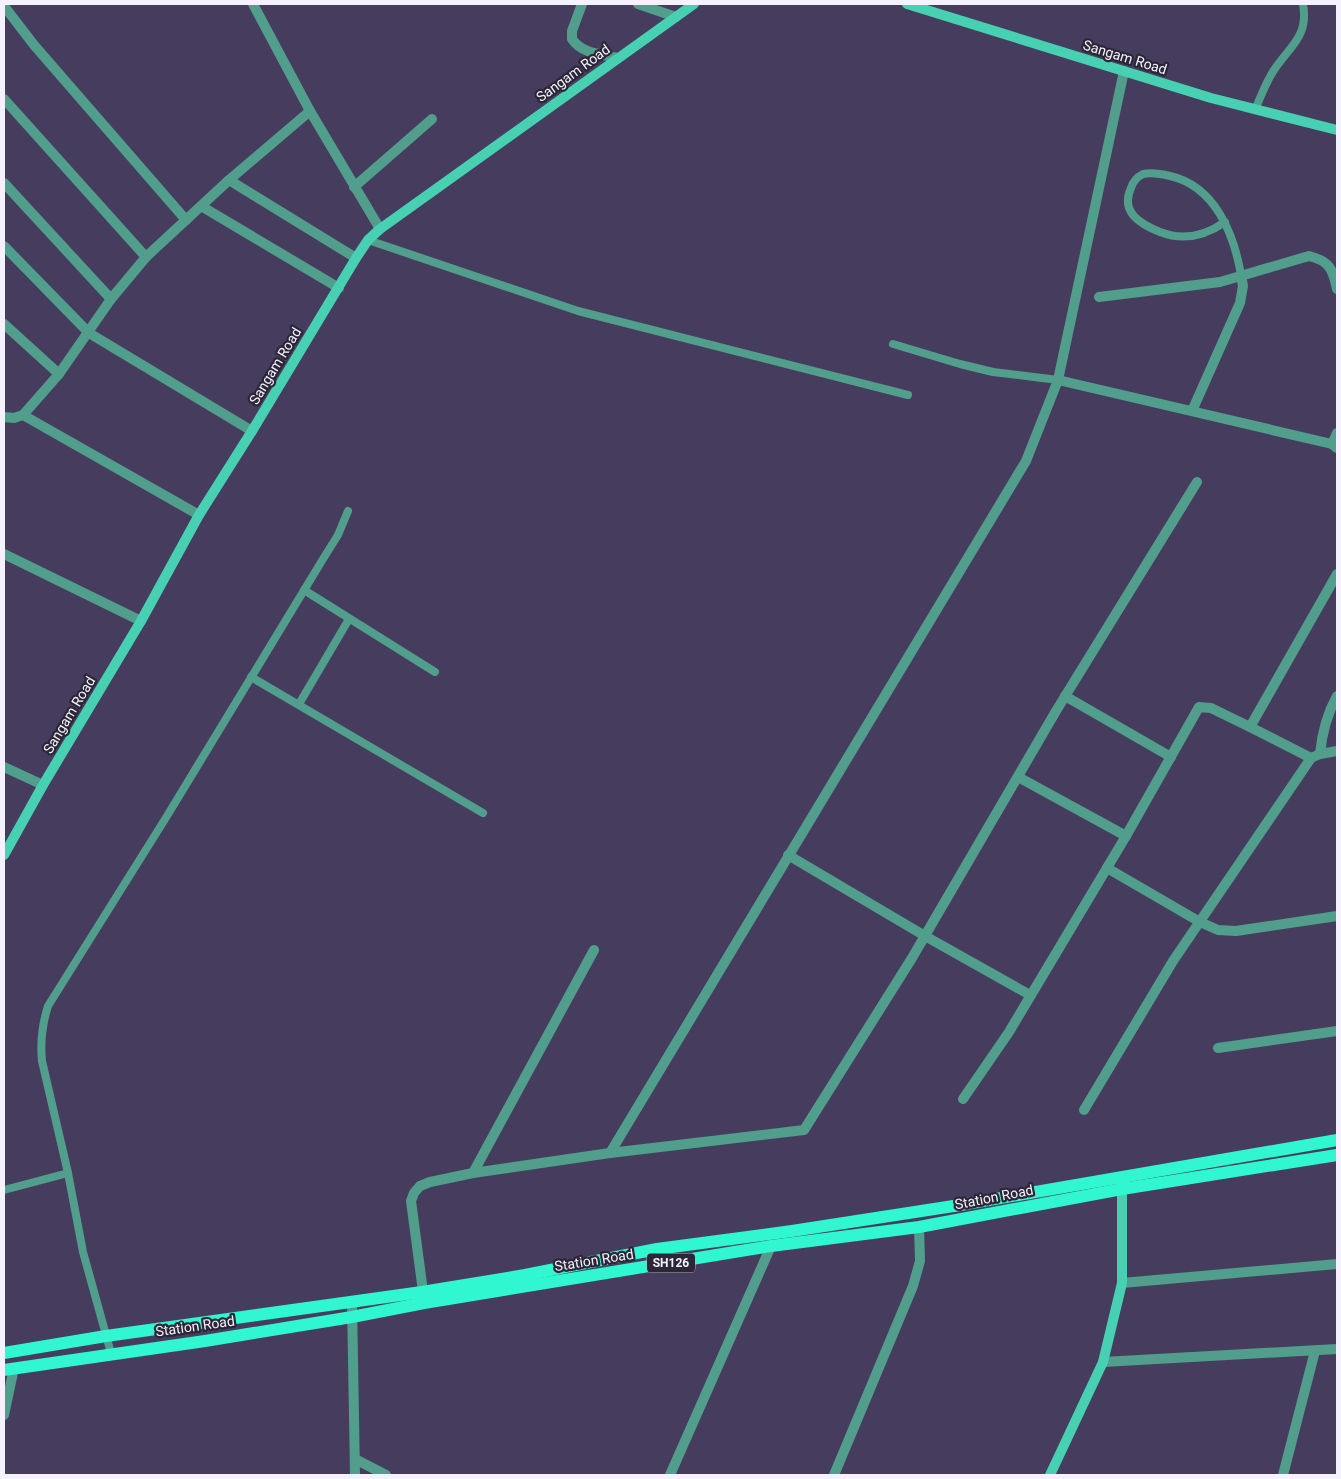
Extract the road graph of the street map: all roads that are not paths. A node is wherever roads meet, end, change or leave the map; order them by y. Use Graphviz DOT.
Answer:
graph roads {
  1 [pos="253,4"];
  2 [pos="582,4"];
  3 [pos="638,4"];
  4 [pos="694,4"];
  5 [pos="907,4"];
  6 [pos="1303,4"];
  7 [pos="4,6"];
  8 [pos="676,16"];
  9 [pos="618,58"];
  10 [pos="1124,71"];
  11 [pos="4,99"];
  12 [pos="1256,110"];
  13 [pos="310,111"];
  14 [pos="432,119"];
  15 [pos="1337,130"];
  16 [pos="229,180"];
  17 [pos="4,183"];
  18 [pos="354,187"];
  19 [pos="201,206"];
  20 [pos="186,220"];
  21 [pos="1225,222"];
  22 [pos="380,230"];
  23 [pos="368,240"];
  24 [pos="4,246"];
  25 [pos="146,257"];
  26 [pos="356,258"];
  27 [pos="1241,276"];
  28 [pos="339,288"];
  29 [pos="1337,289"];
  30 [pos="1099,297"];
  31 [pos="111,299"];
  32 [pos="4,324"];
  33 [pos="89,333"];
  34 [pos="892,344"];
  35 [pos="59,374"];
  36 [pos="1058,380"];
  37 [pos="908,395"];
  38 [pos="1192,411"];
  39 [pos="23,415"];
  40 [pos="4,416"];
  41 [pos="252,431"];
  42 [pos="1337,432"];
  43 [pos="1334,446"];
  44 [pos="1197,482"];
  45 [pos="348,511"];
  46 [pos="199,514"];
  47 [pos="4,554"];
  48 [pos="1337,574"];
  49 [pos="304,590"];
  50 [pos="349,619"];
  51 [pos="141,621"];
  52 [pos="435,672"];
  53 [pos="251,677"];
  54 [pos="1065,696"];
  55 [pos="1337,696"];
  56 [pos="299,704"];
  57 [pos="1250,727"];
  58 [pos="1337,750"];
  59 [pos="1171,756"];
  60 [pos="1316,756"];
  61 [pos="4,767"];
  62 [pos="1018,777"];
  63 [pos="43,785"];
  64 [pos="483,813"];
  65 [pos="1126,836"];
  66 [pos="4,855"];
  67 [pos="788,855"];
  68 [pos="1107,868"];
  69 [pos="1337,916"];
  70 [pos="1200,922"];
  71 [pos="925,936"];
  72 [pos="594,950"];
  73 [pos="1030,995"];
  74 [pos="1337,1032"];
  75 [pos="1218,1048"];
  76 [pos="963,1099"];
  77 [pos="1084,1110"];
  78 [pos="1337,1140"];
  79 [pos="610,1153"];
  80 [pos="1337,1155"];
  81 [pos="68,1173"];
  82 [pos="473,1173"];
  83 [pos="1122,1183"];
  84 [pos="4,1190"];
  85 [pos="919,1227"];
  86 [pos="771,1246"];
  87 [pos="1337,1264"];
  88 [pos="1122,1283"];
  89 [pos="423,1298"];
  90 [pos="352,1302"];
  91 [pos="352,1317"];
  92 [pos="106,1336"];
  93 [pos="1337,1349"];
  94 [pos="1315,1351"];
  95 [pos="4,1353"];
  96 [pos="111,1353"];
  97 [pos="1103,1362"];
  98 [pos="9,1369"];
  99 [pos="4,1415"];
  100 [pos="355,1459"];
  101 [pos="355,1475"];
  102 [pos="386,1475"];
  103 [pos="670,1475"];
  104 [pos="834,1475"];
  105 [pos="1050,1475"];
  106 [pos="1283,1475"];
  1 -- 13 [label="street"];
  2 -- 9 [label="street"];
  3 -- 8 [label="street"];
  4 -- 8 [label="street, Sangam Road"];
  5 -- 10 [label="street, Sangam Road"];
  6 -- 12 [label="lane"];
  7 -- 20 [label="street"];
  8 -- 9 [label="street, Sangam Road"];
  9 -- 22 [label="street, Sangam Road"];
  10 -- 12 [label="street, Sangam Road"];
  10 -- 36 [label="street"];
  11 -- 25 [label="street"];
  12 -- 15 [label="street, Sangam Road"];
  13 -- 16 [label="street"];
  13 -- 18 [label="street"];
  14 -- 18 [label="street"];
  16 -- 19 [label="street"];
  16 -- 26 [label="street"];
  17 -- 31 [label="street"];
  18 -- 22 [label="street"];
  19 -- 20 [label="street"];
  19 -- 28 [label="street"];
  20 -- 25 [label="street"];
  21 -- 21 [label="lane"];
  21 -- 27 [label="lane"];
  22 -- 23 [label="street, Sangam Road"];
  23 -- 26 [label="street, Sangam Road"];
  23 -- 37 [label="lane"];
  24 -- 33 [label="street"];
  25 -- 31 [label="street"];
  26 -- 28 [label="street, Sangam Road"];
  27 -- 29 [label="street"];
  27 -- 30 [label="street"];
  27 -- 38 [label="street"];
  28 -- 41 [label="street, Sangam Road"];
  31 -- 33 [label="street"];
  32 -- 35 [label="street"];
  33 -- 35 [label="street"];
  33 -- 41 [label="street"];
  34 -- 36 [label="lane"];
  35 -- 39 [label="street"];
  36 -- 38 [label="street"];
  36 -- 67 [label="street"];
  38 -- 43 [label="street"];
  39 -- 40 [label="street"];
  39 -- 46 [label="street"];
  41 -- 46 [label="street, Sangam Road"];
  42 -- 43 [label="street"];
  44 -- 54 [label="street"];
  45 -- 49 [label="lane"];
  46 -- 51 [label="street, Sangam Road"];
  47 -- 51 [label="street"];
  48 -- 57 [label="street"];
  49 -- 50 [label="lane"];
  49 -- 53 [label="lane"];
  50 -- 52 [label="lane"];
  50 -- 56 [label="lane"];
  51 -- 63 [label="street, Sangam Road"];
  53 -- 56 [label="lane"];
  53 -- 81 [label="lane"];
  54 -- 59 [label="street"];
  54 -- 62 [label="street"];
  55 -- 60 [label="street"];
  56 -- 64 [label="lane"];
  57 -- 59 [label="street"];
  57 -- 60 [label="street"];
  58 -- 60 [label="street"];
  59 -- 65 [label="street"];
  60 -- 70 [label="street"];
  61 -- 63 [label="street"];
  62 -- 65 [label="street"];
  62 -- 71 [label="street"];
  63 -- 66 [label="street, Sangam Road"];
  65 -- 68 [label="street"];
  67 -- 71 [label="street"];
  67 -- 79 [label="street"];
  68 -- 70 [label="street"];
  68 -- 73 [label="street"];
  69 -- 70 [label="street"];
  70 -- 77 [label="street"];
  71 -- 73 [label="street"];
  71 -- 79 [label="street"];
  72 -- 82 [label="street"];
  73 -- 76 [label="street"];
  74 -- 75 [label="street"];
  78 -- 83 [label="main road, Station Road / SH126"];
  79 -- 82 [label="street"];
  80 -- 83 [label="main road, Station Road / SH126"];
  81 -- 84 [label="lane"];
  81 -- 92 [label="lane"];
  82 -- 89 [label="street"];
  83 -- 85 [label="main road, Station Road / SH126"];
  83 -- 88 [label="street"];
  83 -- 89 [label="main road, Station Road / SH126"];
  85 -- 86 [label="main road, Station Road / SH126"];
  85 -- 104 [label="street"];
  86 -- 89 [label="main road, Station Road / SH126"];
  86 -- 103 [label="street"];
  87 -- 88 [label="street"];
  88 -- 97 [label="street"];
  89 -- 90 [label="main road, Station Road / SH126"];
  89 -- 91 [label="main road, Station Road / SH126"];
  90 -- 91 [label="street"];
  90 -- 92 [label="main road, Station Road / SH126"];
  91 -- 96 [label="main road, Station Road / SH126"];
  91 -- 100 [label="street"];
  92 -- 95 [label="main road, Station Road / SH126"];
  92 -- 96 [label="lane"];
  93 -- 94 [label="street"];
  94 -- 97 [label="street"];
  94 -- 106 [label="street"];
  96 -- 98 [label="main road, Station Road / SH126"];
  97 -- 105 [label="street"];
  98 -- 99 [label="street"];
  100 -- 101 [label="street"];
  100 -- 102 [label="street"];
}
